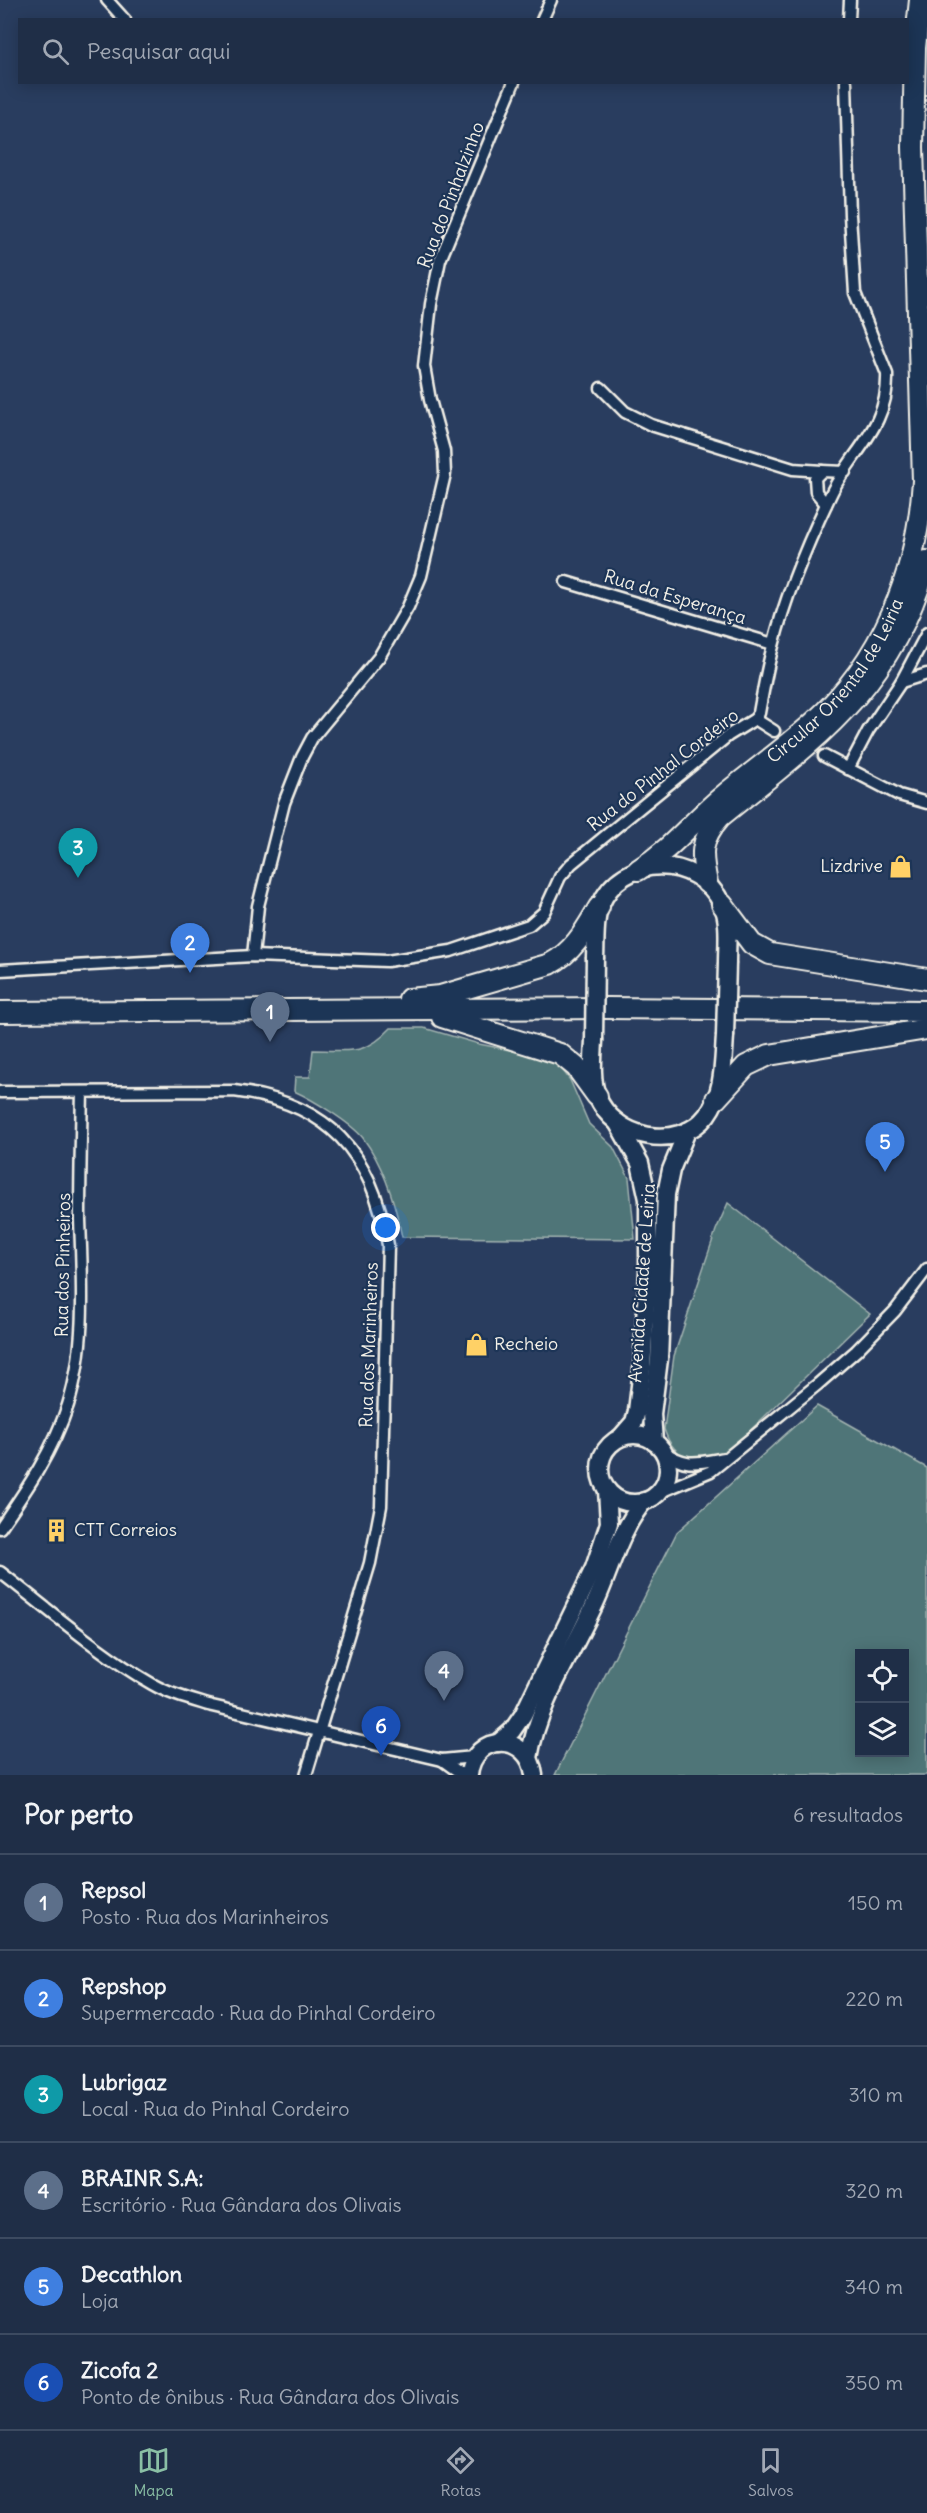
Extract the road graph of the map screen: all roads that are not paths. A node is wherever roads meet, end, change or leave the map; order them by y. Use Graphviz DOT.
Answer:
graph roads {
  1 [pos="107,0"];
  2 [pos="551,0"];
  3 [pos="850,0"];
  4 [pos="920,0"];
  5 [pos="123,18"];
  6 [pos="543,18"];
  7 [pos="849,18"];
  8 [pos="513,84"];
  9 [pos="846,84"];
  10 [pos="601,388"];
  11 [pos="793,469"];
  12 [pos="822,471"];
  13 [pos="845,472"];
  14 [pos="815,488"];
  15 [pos="826,504"];
  16 [pos="927,561"];
  17 [pos="566,582"];
  18 [pos="927,633"];
  19 [pos="773,644"];
  20 [pos="927,674"];
  21 [pos="901,682"];
  22 [pos="755,719"];
  23 [pos="774,731"];
  24 [pos="824,756"];
  25 [pos="848,769"];
  26 [pos="927,803"];
  27 [pos="638,870"];
  28 [pos="708,883"];
  29 [pos="722,904"];
  30 [pos="599,907"];
  31 [pos="253,956"];
  32 [pos="0,970"];
  33 [pos="927,979"];
  34 [pos="927,1001"];
  35 [pos="0,1003"];
  36 [pos="388,1004"];
  37 [pos="416,1010"];
  38 [pos="927,1011"];
  39 [pos="0,1012"];
  40 [pos="927,1029"];
  41 [pos="0,1092"];
  42 [pos="82,1092"];
  43 [pos="597,1096"];
  44 [pos="716,1099"];
  45 [pos="617,1122"];
  46 [pos="687,1131"];
  47 [pos="927,1269"];
  48 [pos="621,1437"];
  49 [pos="658,1446"];
  50 [pos="728,1457"];
  51 [pos="608,1490"];
  52 [pos="651,1497"];
  53 [pos="0,1528"];
  54 [pos="0,1572"];
  55 [pos="321,1731"];
  56 [pos="498,1743"];
  57 [pos="474,1757"];
  58 [pos="529,1758"];
  59 [pos="442,1760"];
  60 [pos="306,1775"];
  61 [pos="463,1775"];
  62 [pos="469,1775"];
  63 [pos="534,1775"];
  1 -- 5 [label="street"];
  2 -- 6 [label="street"];
  3 -- 7 [label="street"];
  4 -- 27 [label="highway, Circular Oriental de Leiria"];
  8 -- 31 [label="street, Rua do Pinhalzinho"];
  9 -- 13 [label="street, Rua do Pinhal Cordeiro"];
  10 -- 11 [label="street"];
  11 -- 12 [label="street"];
  11 -- 14 [label="street"];
  12 -- 13 [label="street"];
  12 -- 14 [label="street"];
  13 -- 15 [label="street, Rua do Pinhal Cordeiro"];
  14 -- 15 [label="street"];
  15 -- 19 [label="street, Rua do Pinhal Cordeiro"];
  16 -- 28 [label="highway, Circular Oriental de Leiria"];
  17 -- 19 [label="street, Rua da Esperança"];
  18 -- 21 [label="street"];
  19 -- 22 [label="street, Rua do Pinhal Cordeiro"];
  20 -- 21 [label="street"];
  21 -- 25 [label="street"];
  22 -- 23 [label="street"];
  22 -- 31 [label="street, Rua do Pinhal Cordeiro"];
  24 -- 25 [label="street"];
  25 -- 26 [label="street"];
  27 -- 28 [label="main road"];
  27 -- 30 [label="main road"];
  28 -- 29 [label="main road"];
  29 -- 33 [label="highway"];
  29 -- 44 [label="main road, bridge"];
  30 -- 36 [label="highway"];
  30 -- 43 [label="main road, bridge"];
  31 -- 32 [label="street, Rua do Pinhal Cordeiro"];
  34 -- 36 [label="highway"];
  35 -- 36 [label="highway"];
  37 -- 38 [label="highway"];
  37 -- 39 [label="highway"];
  37 -- 43 [label="highway"];
  40 -- 44 [label="highway"];
  41 -- 42 [label="street, Rua dos Marinheiros"];
  42 -- 53 [label="street, Rua dos Pinheiros"];
  42 -- 55 [label="street, Rua dos Marinheiros"];
  43 -- 45 [label="main road, Avenida Cidade de Leiria"];
  44 -- 46 [label="main road"];
  45 -- 46 [label="main road"];
  45 -- 48 [label="main road, Avenida Cidade de Leiria"];
  46 -- 49 [label="main road, Avenida Cidade de Leiria"];
  47 -- 50 [label="street"];
  48 -- 49 [label="main road"];
  48 -- 51 [label="main road"];
  49 -- 50 [label="street"];
  49 -- 52 [label="main road"];
  50 -- 52 [label="street"];
  51 -- 52 [label="main road"];
  51 -- 56 [label="main road"];
  52 -- 58 [label="main road"];
  54 -- 55 [label="street"];
  55 -- 59 [label="street"];
  55 -- 60 [label="street, Rua dos Marinheiros"];
  56 -- 57 [label="main road"];
  56 -- 58 [label="main road"];
  57 -- 59 [label="street"];
  57 -- 62 [label="main road"];
  58 -- 63 [label="main road"];
  59 -- 61 [label="street"];
}
